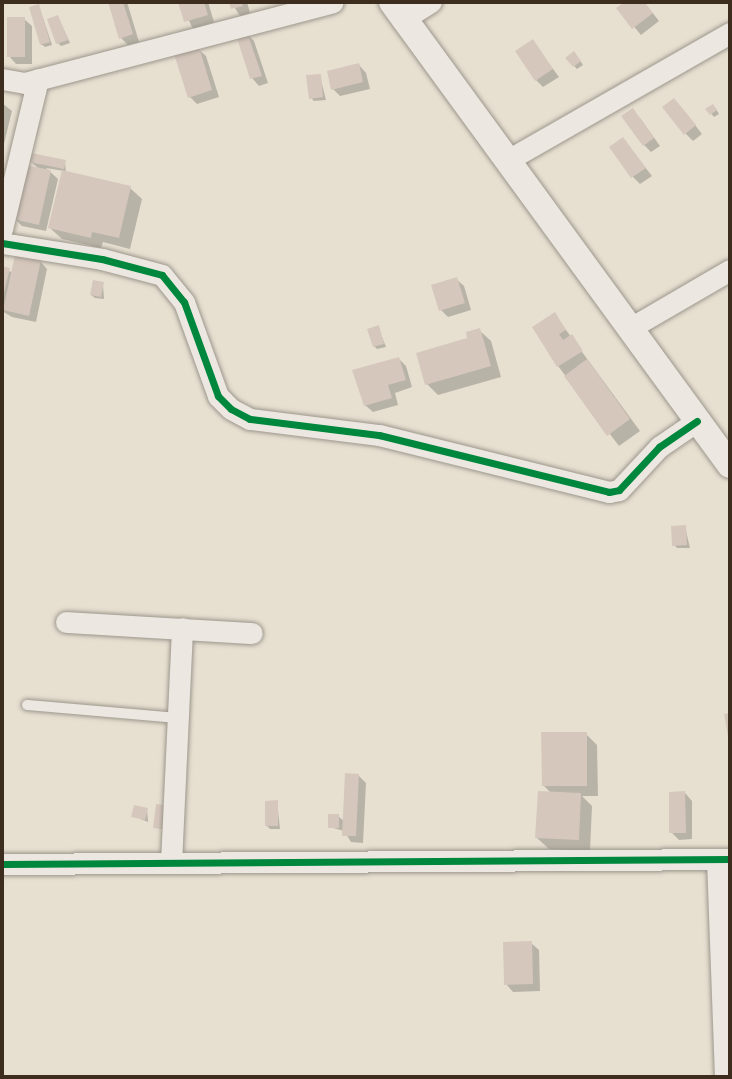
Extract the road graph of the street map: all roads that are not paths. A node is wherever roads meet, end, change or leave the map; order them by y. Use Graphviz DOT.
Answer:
graph roads {
  1 [pos="333,2"];
  2 [pos="431,2"];
  3 [pos="397,11"];
  4 [pos="730,33"];
  5 [pos="2,79"];
  6 [pos="38,79"];
  7 [pos="508,160"];
  8 [pos="2,229"];
  9 [pos="2,243"];
  10 [pos="730,270"];
  11 [pos="632,327"];
  12 [pos="697,421"];
  13 [pos="730,465"];
  14 [pos="66,622"];
  15 [pos="182,628"];
  16 [pos="252,633"];
  17 [pos="26,705"];
  18 [pos="178,718"];
  19 [pos="724,859"];
  20 [pos="171,863"];
  21 [pos="2,864"];
  22 [pos="725,1077"];
  1 -- 6 [label="street"];
  2 -- 3 [label="street"];
  3 -- 7 [label="street"];
  4 -- 7 [label="street"];
  5 -- 6 [label="street"];
  6 -- 8 [label="street"];
  7 -- 11 [label="street"];
  9 -- 12 [label="street"];
  10 -- 11 [label="street"];
  11 -- 12 [label="street"];
  12 -- 13 [label="street"];
  14 -- 15 [label="street"];
  15 -- 16 [label="street"];
  15 -- 18 [label="street"];
  17 -- 18 [label="lane"];
  18 -- 20 [label="street"];
  19 -- 20 [label="street"];
  19 -- 22 [label="street"];
  20 -- 21 [label="street"];
}
